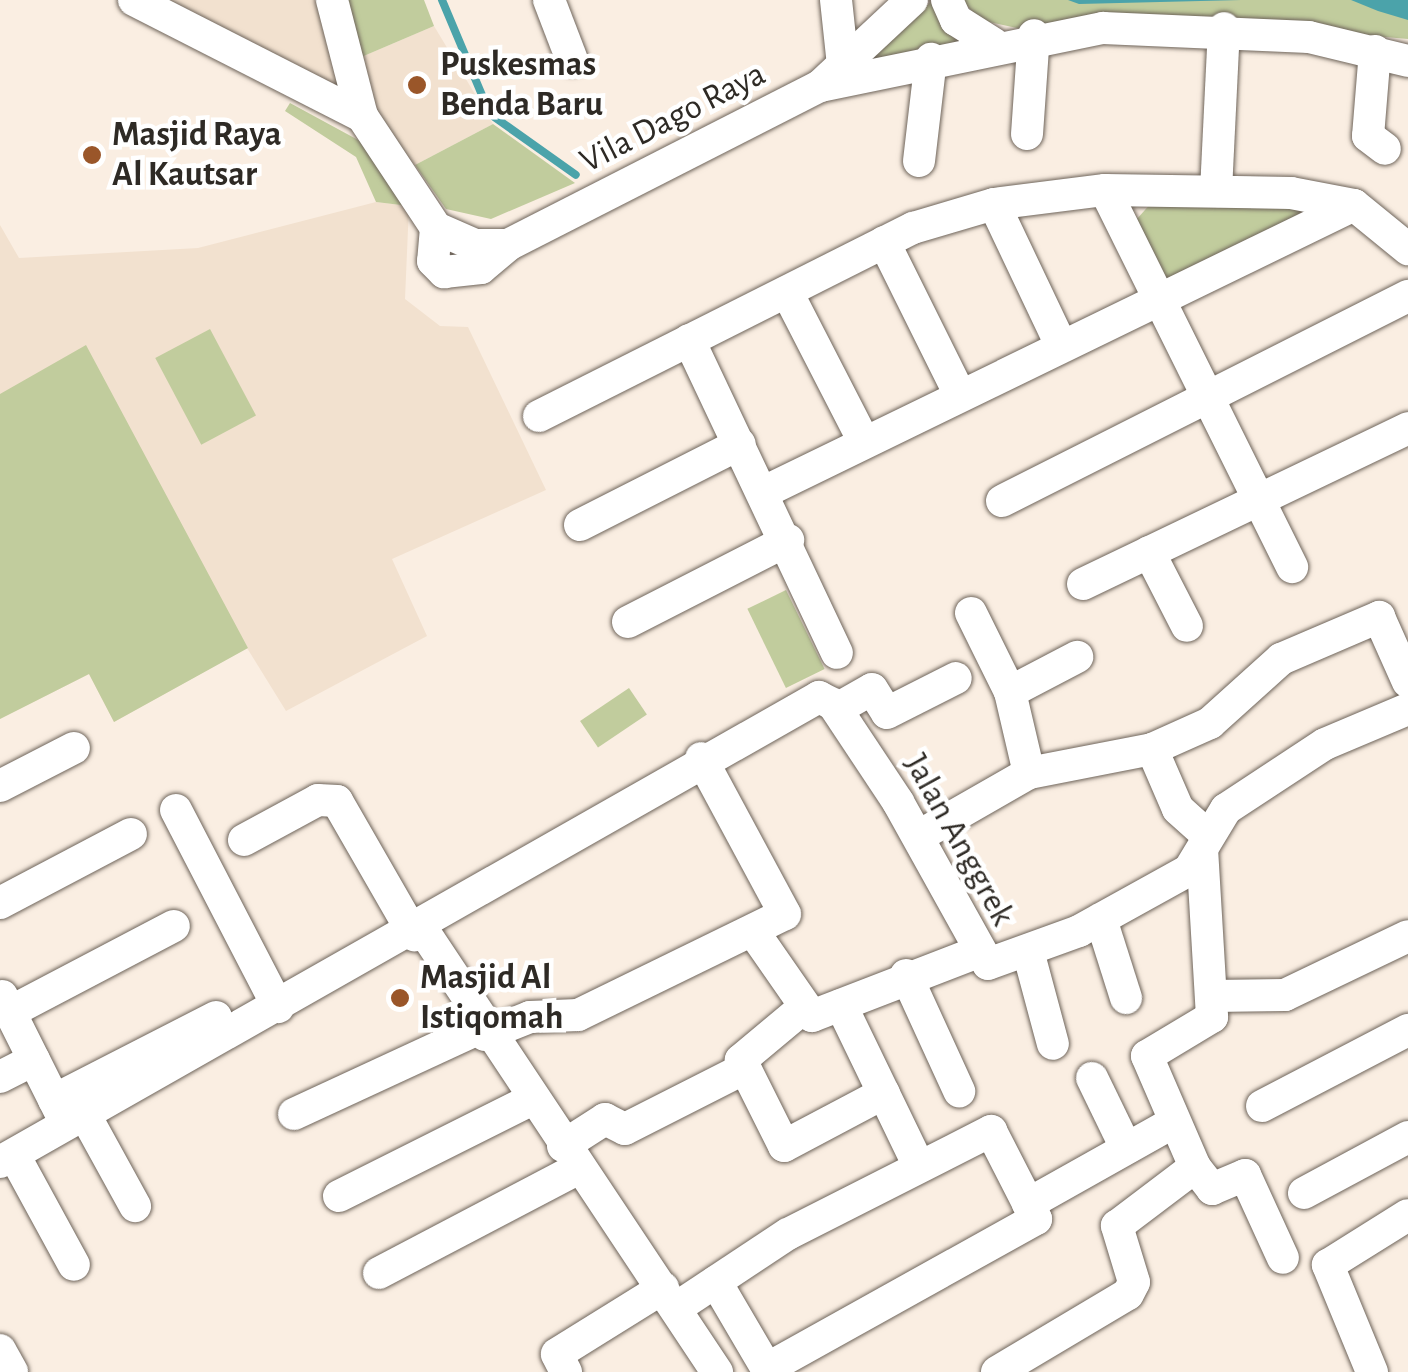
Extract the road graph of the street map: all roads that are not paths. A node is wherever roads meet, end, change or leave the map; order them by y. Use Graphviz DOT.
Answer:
graph roads {
  1 [pos="134,0"];
  2 [pos="332,0"];
  3 [pos="549,0"];
  4 [pos="836,0"];
  5 [pos="912,0"];
  6 [pos="947,0"];
  7 [pos="1233,29"];
  8 [pos="1034,35"];
  9 [pos="994,44"];
  10 [pos="1375,51"];
  11 [pos="931,58"];
  12 [pos="572,60"];
  13 [pos="1408,61"];
  14 [pos="831,76"];
  15 [pos="362,116"];
  16 [pos="1027,134"];
  17 [pos="1385,149"];
  18 [pos="919,161"];
  19 [pos="1105,190"];
  20 [pos="1225,192"];
  21 [pos="994,204"];
  22 [pos="1354,205"];
  23 [pos="884,242"];
  24 [pos="1408,249"];
  25 [pos="787,292"];
  26 [pos="1408,296"];
  27 [pos="1158,297"];
  28 [pos="689,340"];
  29 [pos="1061,345"];
  30 [pos="960,394"];
  31 [pos="1208,397"];
  32 [pos="539,416"];
  33 [pos="1408,428"];
  34 [pos="864,442"];
  35 [pos="740,444"];
  36 [pos="764,492"];
  37 [pos="1259,500"];
  38 [pos="1002,501"];
  39 [pos="580,525"];
  40 [pos="788,540"];
  41 [pos="1149,552"];
  42 [pos="1292,566"];
  43 [pos="1082,584"];
  44 [pos="972,613"];
  45 [pos="628,622"];
  46 [pos="1187,626"];
  47 [pos="837,654"];
  48 [pos="1078,657"];
  49 [pos="956,678"];
  50 [pos="1408,682"];
  51 [pos="1010,692"];
  52 [pos="837,709"];
  53 [pos="1408,709"];
  54 [pos="74,748"];
  55 [pos="1152,748"];
  56 [pos="701,758"];
  57 [pos="1029,773"];
  58 [pos="0,786"];
  59 [pos="176,810"];
  60 [pos="131,834"];
  61 [pos="919,836"];
  62 [pos="244,840"];
  63 [pos="1204,842"];
  64 [pos="0,902"];
  65 [pos="1101,919"];
  66 [pos="174,926"];
  67 [pos="418,932"];
  68 [pos="755,934"];
  69 [pos="1408,936"];
  70 [pos="1028,951"];
  71 [pos="974,953"];
  72 [pos="906,975"];
  73 [pos="1212,996"];
  74 [pos="1126,998"];
  75 [pos="5,1002"];
  76 [pos="842,1005"];
  77 [pos="278,1007"];
  78 [pos="802,1010"];
  79 [pos="216,1017"];
  80 [pos="483,1032"];
  81 [pos="1405,1040"];
  82 [pos="1053,1044"];
  83 [pos="34,1060"];
  84 [pos="745,1068"];
  85 [pos="0,1077"];
  86 [pos="1092,1078"];
  87 [pos="959,1091"];
  88 [pos="884,1092"];
  89 [pos="531,1100"];
  90 [pos="1262,1106"];
  91 [pos="68,1114"];
  92 [pos="294,1114"];
  93 [pos="1165,1127"];
  94 [pos="1408,1137"];
  95 [pos="1126,1148"];
  96 [pos="914,1156"];
  97 [pos="571,1157"];
  98 [pos="7,1158"];
  99 [pos="1195,1167"];
  100 [pos="1304,1193"];
  101 [pos="339,1196"];
  102 [pos="1028,1204"];
  103 [pos="134,1206"];
  104 [pos="1408,1215"];
  105 [pos="1283,1258"];
  106 [pos="74,1265"];
  107 [pos="379,1273"];
  108 [pos="716,1282"];
  109 [pos="670,1298"];
  110 [pos="0,1350"];
  111 [pos="1046,1360"];
  112 [pos="12,1372"];
  113 [pos="566,1372"];
  114 [pos="717,1372"];
  115 [pos="998,1372"];
  116 [pos="1372,1372"];
  1 -- 15 [label="street"];
  2 -- 15 [label="street"];
  3 -- 12 [label="street"];
  4 -- 14 [label="street"];
  5 -- 14 [label="street, Vila Dago Raya"];
  6 -- 9 [label="street"];
  7 -- 8 [label="street, Vila Dago Raya"];
  7 -- 10 [label="street, Vila Dago Raya"];
  7 -- 20 [label="street"];
  8 -- 9 [label="street, Vila Dago Raya"];
  8 -- 16 [label="street"];
  9 -- 11 [label="street, Vila Dago Raya"];
  10 -- 13 [label="street, Vila Dago Raya"];
  10 -- 17 [label="street"];
  11 -- 14 [label="street, Vila Dago Raya"];
  11 -- 18 [label="street"];
  14 -- 15 [label="street, Vila Dago Raya"];
  19 -- 20 [label="street"];
  19 -- 21 [label="street"];
  19 -- 27 [label="street"];
  20 -- 22 [label="street"];
  21 -- 23 [label="street"];
  21 -- 29 [label="street"];
  22 -- 24 [label="street"];
  22 -- 27 [label="street"];
  23 -- 25 [label="street"];
  23 -- 30 [label="street"];
  25 -- 28 [label="street"];
  25 -- 34 [label="street"];
  26 -- 31 [label="street"];
  27 -- 29 [label="street"];
  27 -- 31 [label="street"];
  28 -- 32 [label="street"];
  28 -- 35 [label="street"];
  29 -- 30 [label="street"];
  30 -- 34 [label="street"];
  31 -- 37 [label="street"];
  31 -- 38 [label="street"];
  33 -- 37 [label="street"];
  34 -- 36 [label="street"];
  35 -- 36 [label="street"];
  35 -- 39 [label="street"];
  36 -- 40 [label="street"];
  37 -- 41 [label="street"];
  37 -- 42 [label="street"];
  40 -- 45 [label="street"];
  40 -- 47 [label="street"];
  41 -- 43 [label="street"];
  41 -- 46 [label="street"];
  44 -- 51 [label="street"];
  48 -- 51 [label="street"];
  49 -- 52 [label="street"];
  50 -- 55 [label="street"];
  51 -- 57 [label="street"];
  52 -- 56 [label="street"];
  52 -- 61 [label="street, Jalan Anggrek"];
  53 -- 63 [label="street, Jalan Anggrek"];
  54 -- 58 [label="street"];
  55 -- 57 [label="street"];
  55 -- 63 [label="street"];
  56 -- 67 [label="street"];
  56 -- 68 [label="street"];
  57 -- 61 [label="street"];
  59 -- 77 [label="street"];
  60 -- 64 [label="street"];
  61 -- 71 [label="street, Jalan Anggrek"];
  62 -- 67 [label="street"];
  63 -- 65 [label="street, Jalan Anggrek"];
  63 -- 73 [label="street"];
  65 -- 70 [label="street, Jalan Anggrek"];
  65 -- 74 [label="street"];
  66 -- 75 [label="street"];
  67 -- 77 [label="street"];
  67 -- 80 [label="street"];
  68 -- 78 [label="street"];
  68 -- 80 [label="street"];
  69 -- 73 [label="street"];
  70 -- 71 [label="street, Jalan Anggrek"];
  70 -- 82 [label="street"];
  71 -- 72 [label="street"];
  72 -- 76 [label="street"];
  72 -- 87 [label="street"];
  73 -- 99 [label="street"];
  75 -- 83 [label="street"];
  76 -- 78 [label="street"];
  76 -- 88 [label="street"];
  77 -- 91 [label="street"];
  78 -- 84 [label="street"];
  79 -- 91 [label="street"];
  80 -- 89 [label="street"];
  80 -- 92 [label="street"];
  81 -- 90 [label="street"];
  83 -- 85 [label="street"];
  83 -- 91 [label="street"];
  84 -- 88 [label="street"];
  84 -- 97 [label="street"];
  86 -- 95 [label="street"];
  88 -- 96 [label="street"];
  89 -- 97 [label="street"];
  89 -- 101 [label="street"];
  91 -- 98 [label="street"];
  91 -- 103 [label="street"];
  93 -- 95 [label="street"];
  94 -- 100 [label="street"];
  95 -- 102 [label="street"];
  97 -- 107 [label="street"];
  97 -- 109 [label="street"];
  98 -- 106 [label="street"];
  99 -- 105 [label="street"];
  99 -- 111 [label="street"];
  102 -- 108 [label="street"];
  102 -- 108 [label="street"];
  104 -- 116 [label="street"];
  108 -- 109 [label="street"];
  109 -- 113 [label="street"];
  109 -- 114 [label="street"];
  110 -- 112 [label="street"];
  111 -- 115 [label="street"];
}
